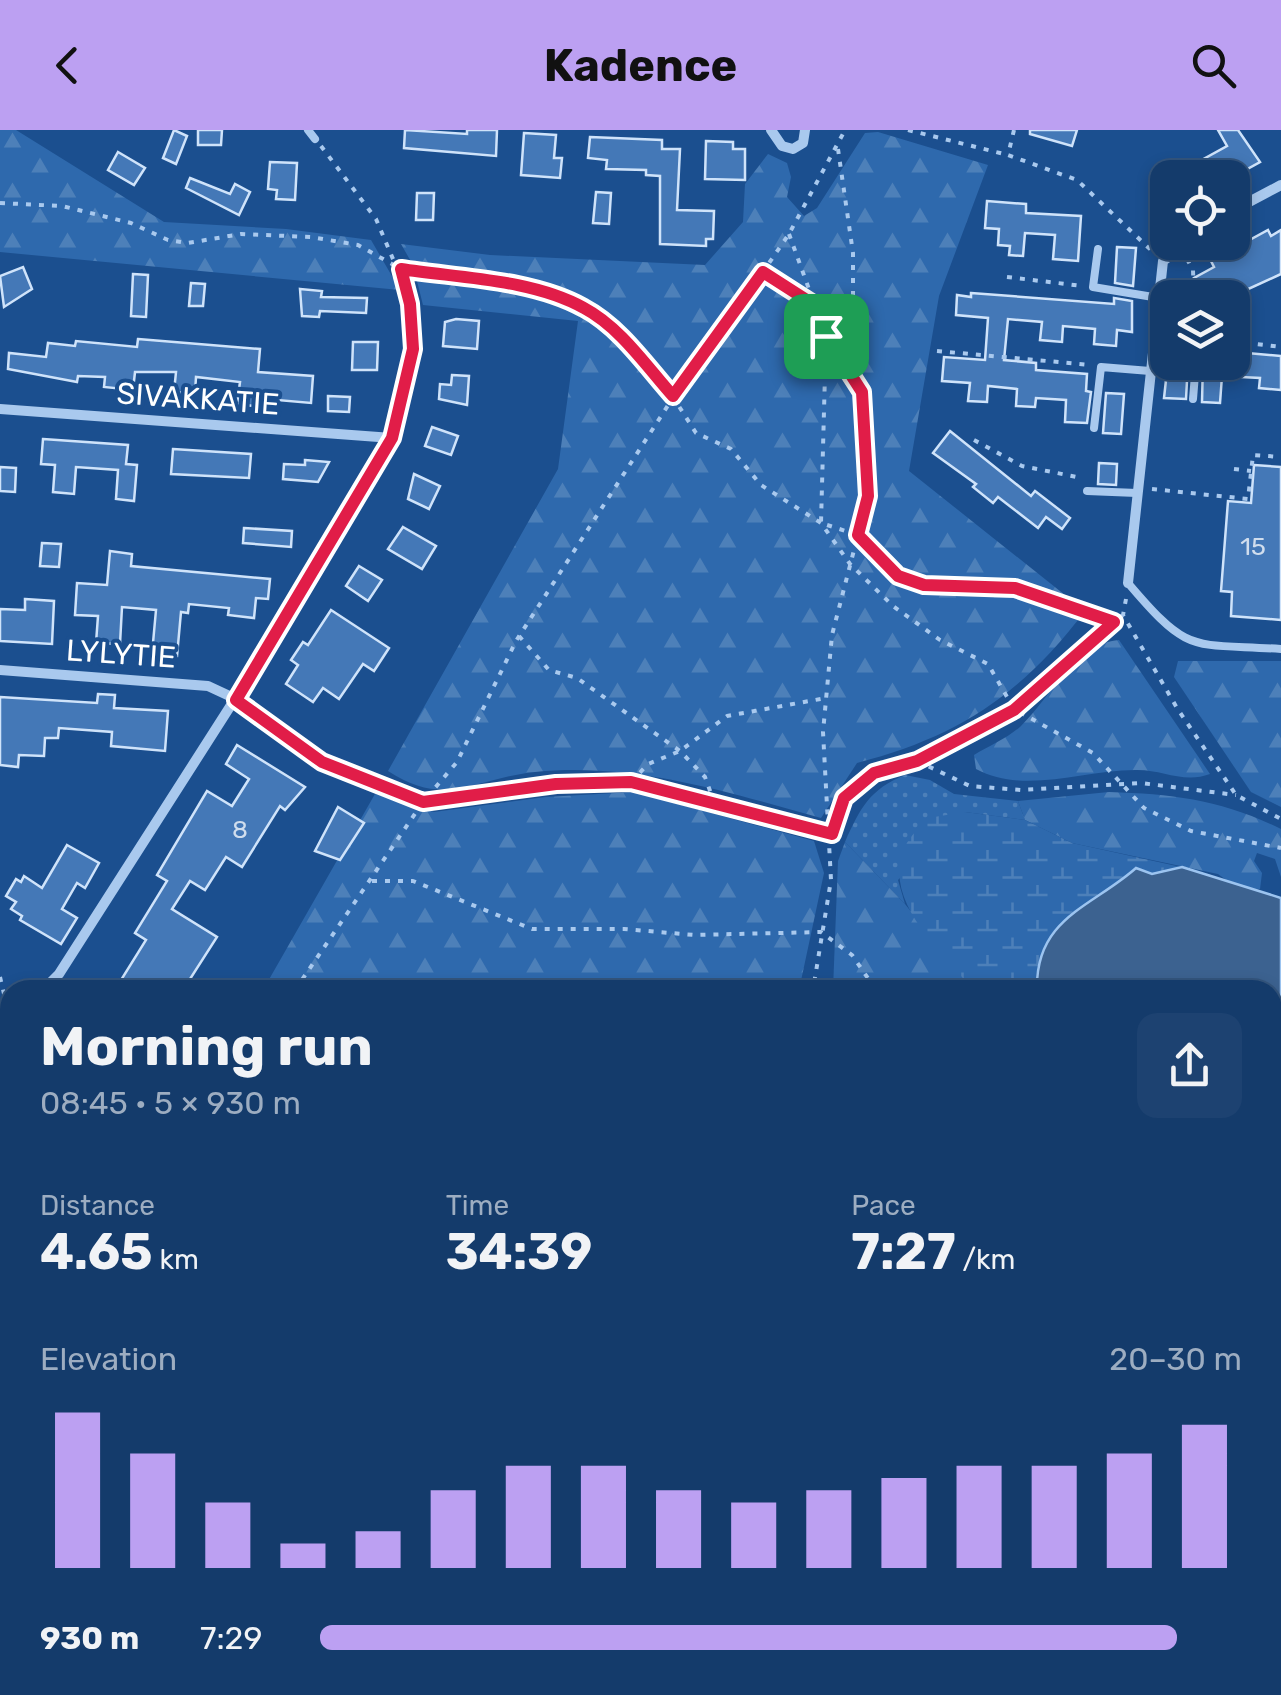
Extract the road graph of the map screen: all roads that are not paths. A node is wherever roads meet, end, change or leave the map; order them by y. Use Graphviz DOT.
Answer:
graph roads {
  1 [pos="308,130"];
  2 [pos="771,130"];
  3 [pos="806,130"];
  4 [pos="315,138"];
  5 [pos="1281,185"];
  6 [pos="1250,201"];
  7 [pos="1098,249"];
  8 [pos="1150,297"];
  9 [pos="410,304"];
  10 [pos="1150,372"];
  11 [pos="1195,380"];
  12 [pos="1193,399"];
  13 [pos="0,408"];
  14 [pos="1094,428"];
  15 [pos="392,438"];
  16 [pos="1088,491"];
  17 [pos="1137,491"];
  18 [pos="1128,583"];
  19 [pos="1281,649"];
  20 [pos="0,670"];
  21 [pos="236,700"];
  22 [pos="53,980"];
  1 -- 4 [label="lane"];
  2 -- 3 [label="street"];
  5 -- 6 [label="street"];
  7 -- 8 [label="lane"];
  9 -- 15 [label="street"];
  10 -- 14 [label="lane"];
  10 -- 17 [label="street"];
  11 -- 12 [label="lane"];
  13 -- 15 [label="street, SIVAKKATIE"];
  15 -- 21 [label="street"];
  16 -- 17 [label="lane"];
  17 -- 18 [label="street"];
  18 -- 19 [label="lane"];
  20 -- 21 [label="street, LYLYTIE"];
  21 -- 22 [label="street"];
}
